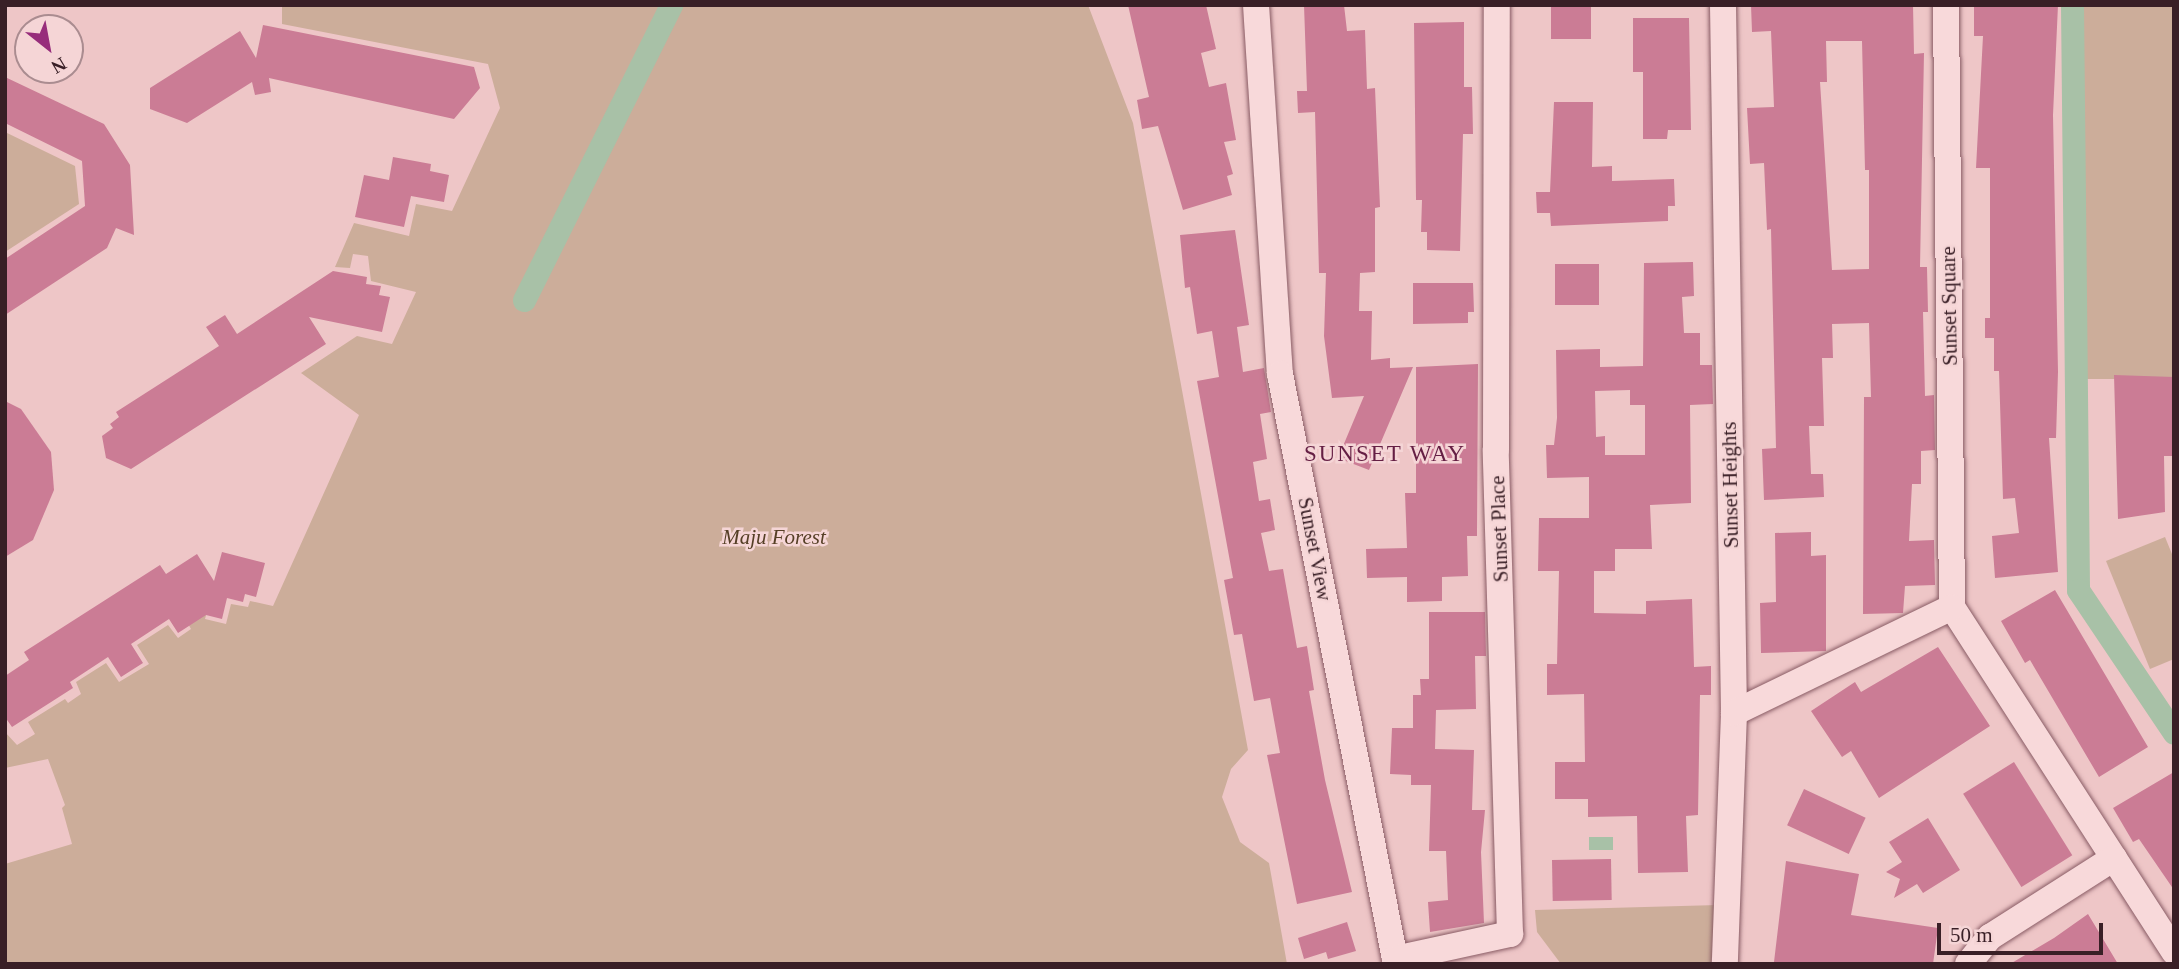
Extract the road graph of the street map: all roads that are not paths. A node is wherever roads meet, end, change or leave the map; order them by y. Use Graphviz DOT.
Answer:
graph roads {
  1 [pos="1256,5"];
  2 [pos="1497,5"];
  3 [pos="1723,5"];
  4 [pos="1946,5"];
  5 [pos="1952,607"];
  6 [pos="1734,713"];
  7 [pos="2114,858"];
  8 [pos="2174,952"];
  9 [pos="1395,961"];
  10 [pos="1725,964"];
  11 [pos="1968,964"];
  1 -- 9 [label="street, Sunset View"];
  2 -- 9 [label="street, Sunset Place"];
  3 -- 6 [label="street, Sunset Heights"];
  4 -- 5 [label="street, Sunset Square"];
  5 -- 6 [label="street"];
  5 -- 7 [label="street"];
  6 -- 10 [label="street, Sunset Heights"];
  7 -- 8 [label="street"];
  7 -- 11 [label="street"];
}
